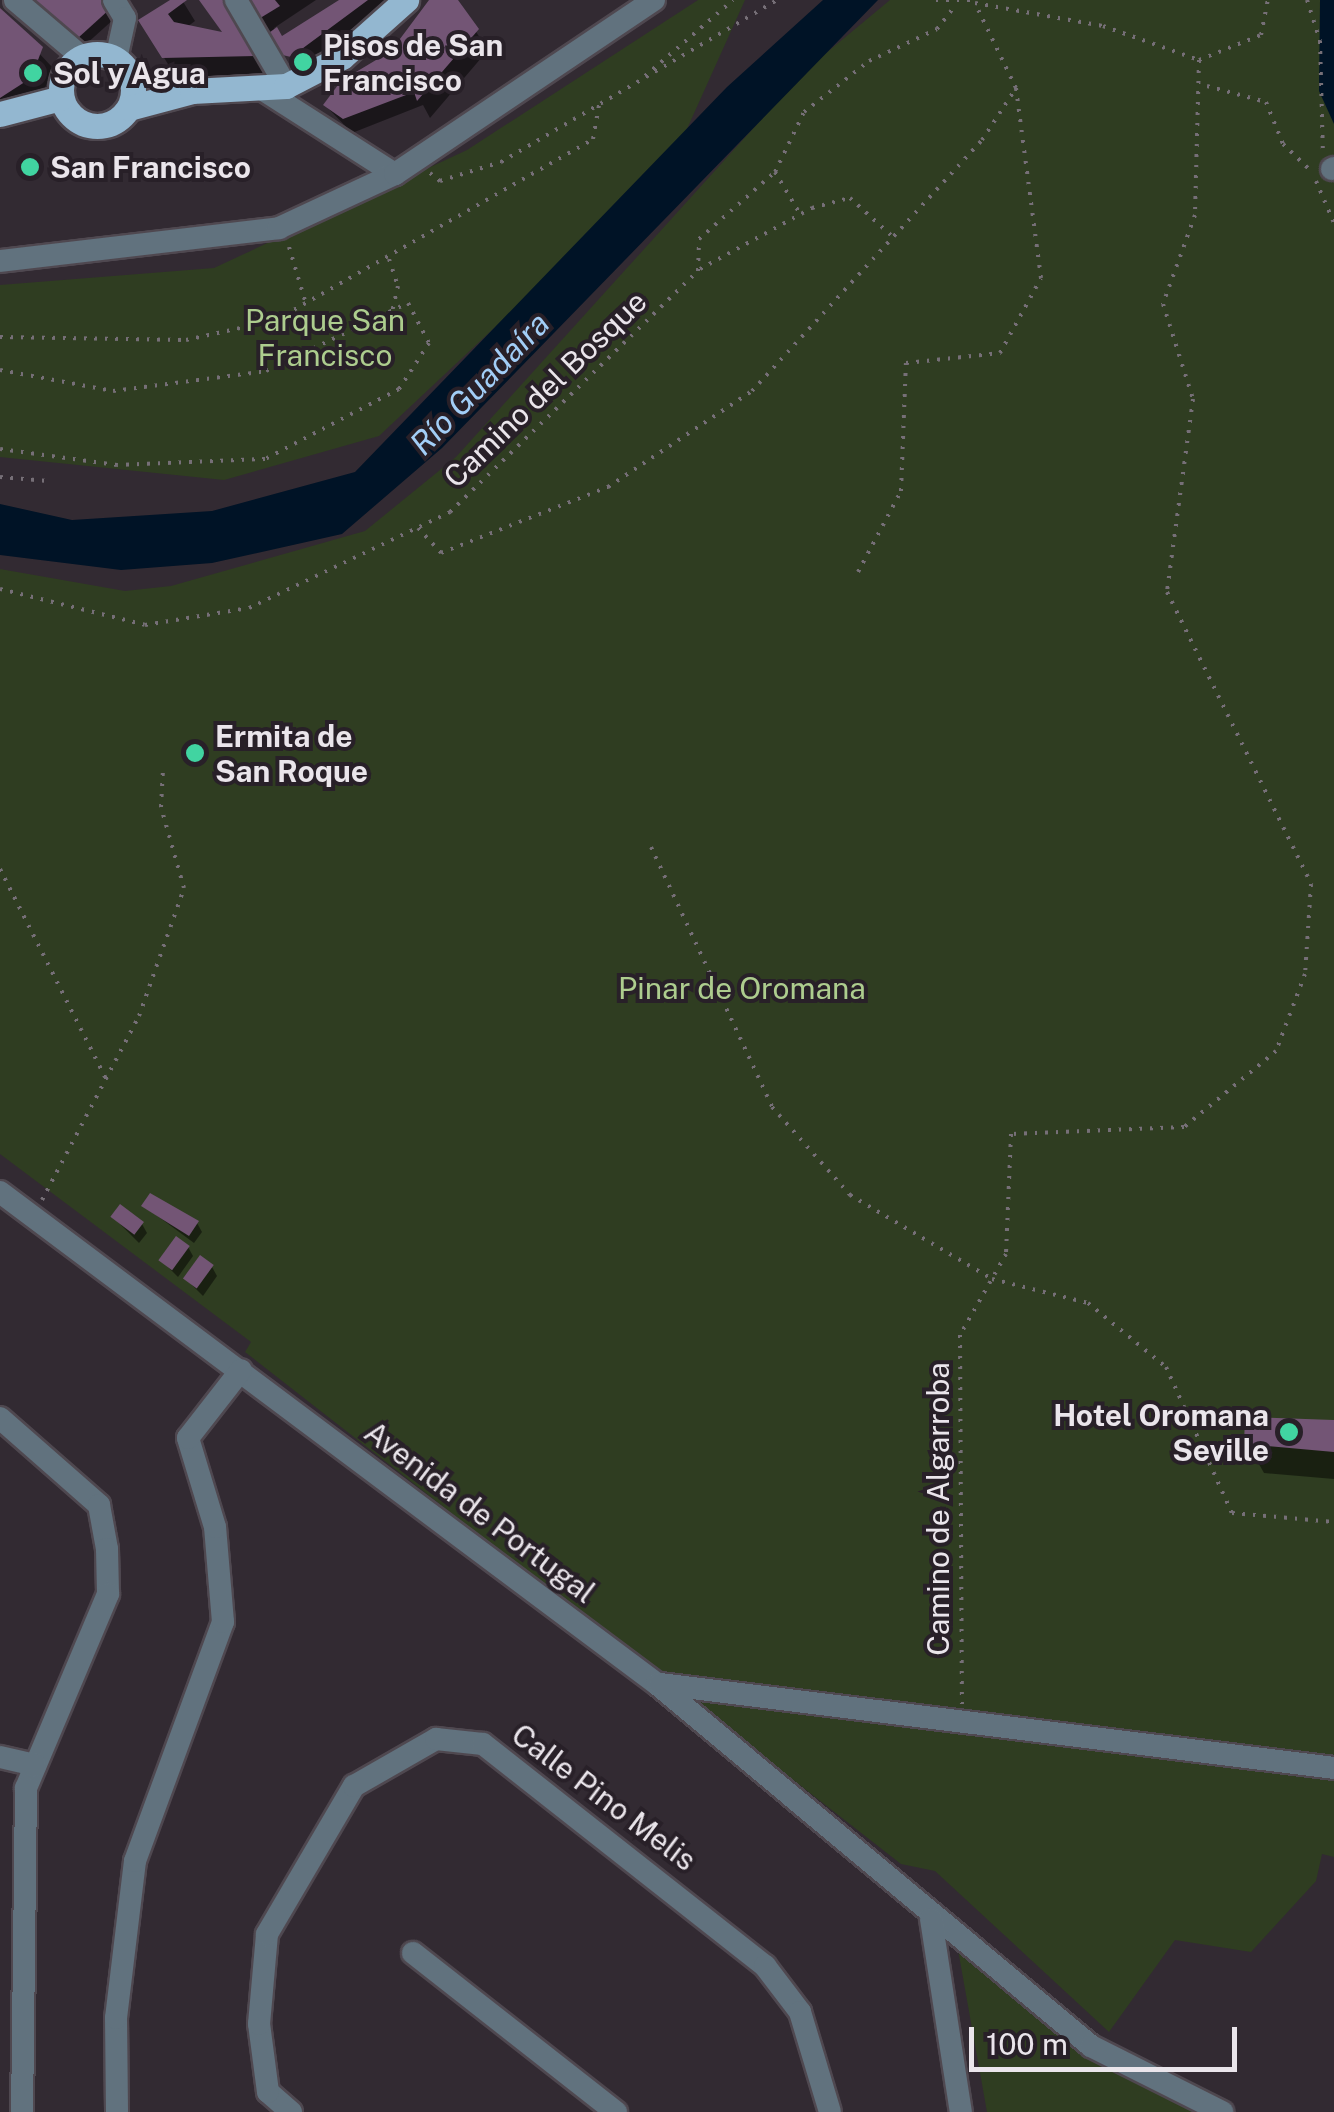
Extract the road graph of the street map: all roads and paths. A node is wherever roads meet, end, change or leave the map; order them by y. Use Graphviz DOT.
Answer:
graph roads {
  1 [pos="15,0"];
  2 [pos="114,0"];
  3 [pos="236,0"];
  4 [pos="406,0"];
  5 [pos="654,0"];
  6 [pos="733,0"];
  7 [pos="777,0"];
  8 [pos="936,0"];
  9 [pos="1268,0"];
  10 [pos="1307,0"];
  11 [pos="977,2"];
  12 [pos="956,5"];
  13 [pos="82,57"];
  14 [pos="1199,60"];
  15 [pos="123,67"];
  16 [pos="637,82"];
  17 [pos="1205,86"];
  18 [pos="276,88"];
  19 [pos="1016,88"];
  20 [pos="192,90"];
  21 [pos="61,98"];
  22 [pos="598,105"];
  23 [pos="128,108"];
  24 [pos="0,114"];
  25 [pos="404,168"];
  26 [pos="1330,169"];
  27 [pos="774,172"];
  28 [pos="800,214"];
  29 [pos="1334,223"];
  30 [pos="893,237"];
  31 [pos="290,248"];
  32 [pos="389,259"];
  33 [pos="0,261"];
  34 [pos="698,271"];
  35 [pos="306,304"];
  36 [pos="392,311"];
  37 [pos="0,336"];
  38 [pos="0,370"];
  39 [pos="0,449"];
  40 [pos="0,477"];
  41 [pos="48,481"];
  42 [pos="418,528"];
  43 [pos="858,572"];
  44 [pos="0,589"];
  45 [pos="163,771"];
  46 [pos="651,847"];
  47 [pos="0,868"];
  48 [pos="106,1079"];
  49 [pos="0,1192"];
  50 [pos="32,1218"];
  51 [pos="992,1279"];
  52 [pos="240,1370"];
  53 [pos="0,1418"];
  54 [pos="1334,1522"];
  55 [pos="657,1684"];
  56 [pos="962,1725"];
  57 [pos="0,1757"];
  58 [pos="36,1765"];
  59 [pos="1334,1768"];
  60 [pos="931,1918"];
  61 [pos="413,1953"];
  62 [pos="22,2112"];
  63 [pos="118,2112"];
  64 [pos="290,2112"];
  65 [pos="616,2112"];
  66 [pos="830,2112"];
  67 [pos="961,2112"];
  68 [pos="1222,2112"];
  1 -- 13 [label="street"];
  2 -- 15 [label="street"];
  3 -- 18 [label="street"];
  4 -- 18 [label="main road"];
  5 -- 25 [label="street"];
  6 -- 16 [label="path"];
  7 -- 16 [label="path"];
  8 -- 12 [label="path"];
  9 -- 14 [label="path"];
  10 -- 26 [label="path"];
  11 -- 12 [label="path"];
  11 -- 14 [label="path"];
  11 -- 19 [label="path"];
  12 -- 27 [label="path, Camino del Bosque"];
  13 -- 15 [label="main road"];
  13 -- 21 [label="main road"];
  14 -- 17 [label="path, Camino de Algarroba"];
  15 -- 20 [label="main road"];
  15 -- 23 [label="main road"];
  16 -- 22 [label="path"];
  17 -- 29 [label="path"];
  17 -- 51 [label="path, Camino de Algarroba"];
  18 -- 20 [label="main road"];
  18 -- 25 [label="street"];
  19 -- 30 [label="path"];
  19 -- 43 [label="path"];
  20 -- 23 [label="main road"];
  21 -- 23 [label="main road"];
  21 -- 24 [label="main road"];
  22 -- 25 [label="path"];
  22 -- 32 [label="path"];
  25 -- 33 [label="street"];
  27 -- 28 [label="path"];
  27 -- 34 [label="path, Camino del Bosque"];
  28 -- 30 [label="path"];
  28 -- 34 [label="path"];
  30 -- 42 [label="path"];
  31 -- 35 [label="path"];
  32 -- 35 [label="path"];
  32 -- 36 [label="path"];
  34 -- 42 [label="path, Camino del Bosque"];
  35 -- 37 [label="path"];
  36 -- 38 [label="path"];
  36 -- 39 [label="path"];
  40 -- 41 [label="path"];
  42 -- 44 [label="path, Camino del Bosque"];
  45 -- 48 [label="path"];
  46 -- 51 [label="path"];
  47 -- 48 [label="path"];
  48 -- 50 [label="path"];
  49 -- 50 [label="street, Avenida de Portugal"];
  50 -- 52 [label="street, Avenida de Portugal"];
  51 -- 54 [label="path"];
  51 -- 56 [label="path, Camino de Algarroba"];
  52 -- 55 [label="street, Avenida de Portugal"];
  52 -- 63 [label="street"];
  53 -- 58 [label="street"];
  55 -- 56 [label="street"];
  55 -- 60 [label="street, Avenida de Portugal"];
  56 -- 59 [label="street"];
  57 -- 58 [label="street"];
  58 -- 62 [label="street"];
  60 -- 67 [label="street"];
  60 -- 68 [label="street, Avenida de Portugal"];
  61 -- 65 [label="street"];
  64 -- 66 [label="street, Calle Pino Melis"];
}
